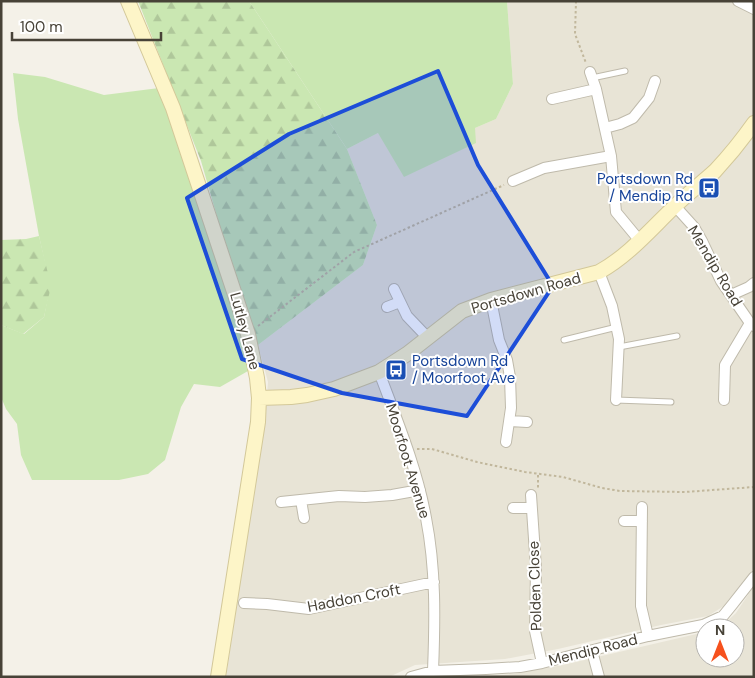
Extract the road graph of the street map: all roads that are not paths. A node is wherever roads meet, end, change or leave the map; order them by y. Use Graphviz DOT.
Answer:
graph roads {
  1 [pos="128,1"];
  2 [pos="738,1"];
  3 [pos="754,9"];
  4 [pos="625,71"];
  5 [pos="591,75"];
  6 [pos="655,81"];
  7 [pos="596,89"];
  8 [pos="552,99"];
  9 [pos="754,122"];
  10 [pos="605,128"];
  11 [pos="611,156"];
  12 [pos="513,181"];
  13 [pos="675,206"];
  14 [pos="640,241"];
  15 [pos="598,272"];
  16 [pos="754,283"];
  17 [pos="394,289"];
  18 [pos="731,295"];
  19 [pos="491,300"];
  20 [pos="400,302"];
  21 [pos="387,308"];
  22 [pos="752,324"];
  23 [pos="617,326"];
  24 [pos="677,336"];
  25 [pos="428,338"];
  26 [pos="564,340"];
  27 [pos="619,347"];
  28 [pos="379,372"];
  29 [pos="260,398"];
  30 [pos="616,400"];
  31 [pos="724,400"];
  32 [pos="671,402"];
  33 [pos="510,421"];
  34 [pos="527,422"];
  35 [pos="506,442"];
  36 [pos="420,490"];
  37 [pos="531,495"];
  38 [pos="301,500"];
  39 [pos="281,502"];
  40 [pos="642,507"];
  41 [pos="513,508"];
  42 [pos="531,508"];
  43 [pos="304,518"];
  44 [pos="624,521"];
  45 [pos="642,521"];
  46 [pos="754,577"];
  47 [pos="434,582"];
  48 [pos="244,603"];
  49 [pos="648,636"];
  50 [pos="592,651"];
  51 [pos="542,663"];
  52 [pos="433,671"];
  53 [pos="218,677"];
  54 [pos="411,677"];
  55 [pos="599,677"];
  1 -- 29 [label="street, Lutley Lane"];
  2 -- 3 [label="street"];
  4 -- 5 [label="lane"];
  5 -- 7 [label="street"];
  6 -- 10 [label="street"];
  7 -- 8 [label="street"];
  7 -- 10 [label="street"];
  9 -- 13 [label="street, Portsdown Road"];
  10 -- 11 [label="street"];
  11 -- 12 [label="street"];
  11 -- 14 [label="street"];
  13 -- 14 [label="street, Portsdown Road"];
  13 -- 18 [label="street, Mendip Road"];
  14 -- 15 [label="street, Portsdown Road"];
  15 -- 19 [label="street, Portsdown Road"];
  15 -- 23 [label="street"];
  16 -- 18 [label="street"];
  17 -- 20 [label="street"];
  18 -- 22 [label="street, Mendip Road"];
  19 -- 25 [label="street, Portsdown Road"];
  19 -- 33 [label="street"];
  20 -- 21 [label="street"];
  20 -- 25 [label="street"];
  22 -- 31 [label="street"];
  23 -- 26 [label="lane"];
  23 -- 27 [label="street"];
  24 -- 27 [label="lane"];
  25 -- 28 [label="street, Portsdown Road"];
  27 -- 30 [label="street"];
  28 -- 29 [label="street, Portsdown Road"];
  28 -- 36 [label="street, Moorfoot Avenue"];
  29 -- 53 [label="street, Lutley Lane"];
  30 -- 32 [label="lane"];
  33 -- 34 [label="street"];
  33 -- 35 [label="street"];
  36 -- 38 [label="street"];
  36 -- 47 [label="street, Moorfoot Avenue"];
  37 -- 42 [label="street, Polden Close"];
  38 -- 39 [label="street"];
  38 -- 43 [label="street"];
  40 -- 45 [label="street"];
  41 -- 42 [label="street"];
  42 -- 51 [label="street, Polden Close"];
  44 -- 45 [label="street"];
  45 -- 49 [label="street"];
  46 -- 49 [label="street, Mendip Road"];
  47 -- 48 [label="street, Haddon Croft"];
  47 -- 52 [label="street, Moorfoot Avenue"];
  49 -- 50 [label="street, Mendip Road"];
  50 -- 51 [label="street, Mendip Road"];
  50 -- 55 [label="street"];
  51 -- 52 [label="street, Mendip Road"];
  52 -- 54 [label="street, Mendip Road"];
}
